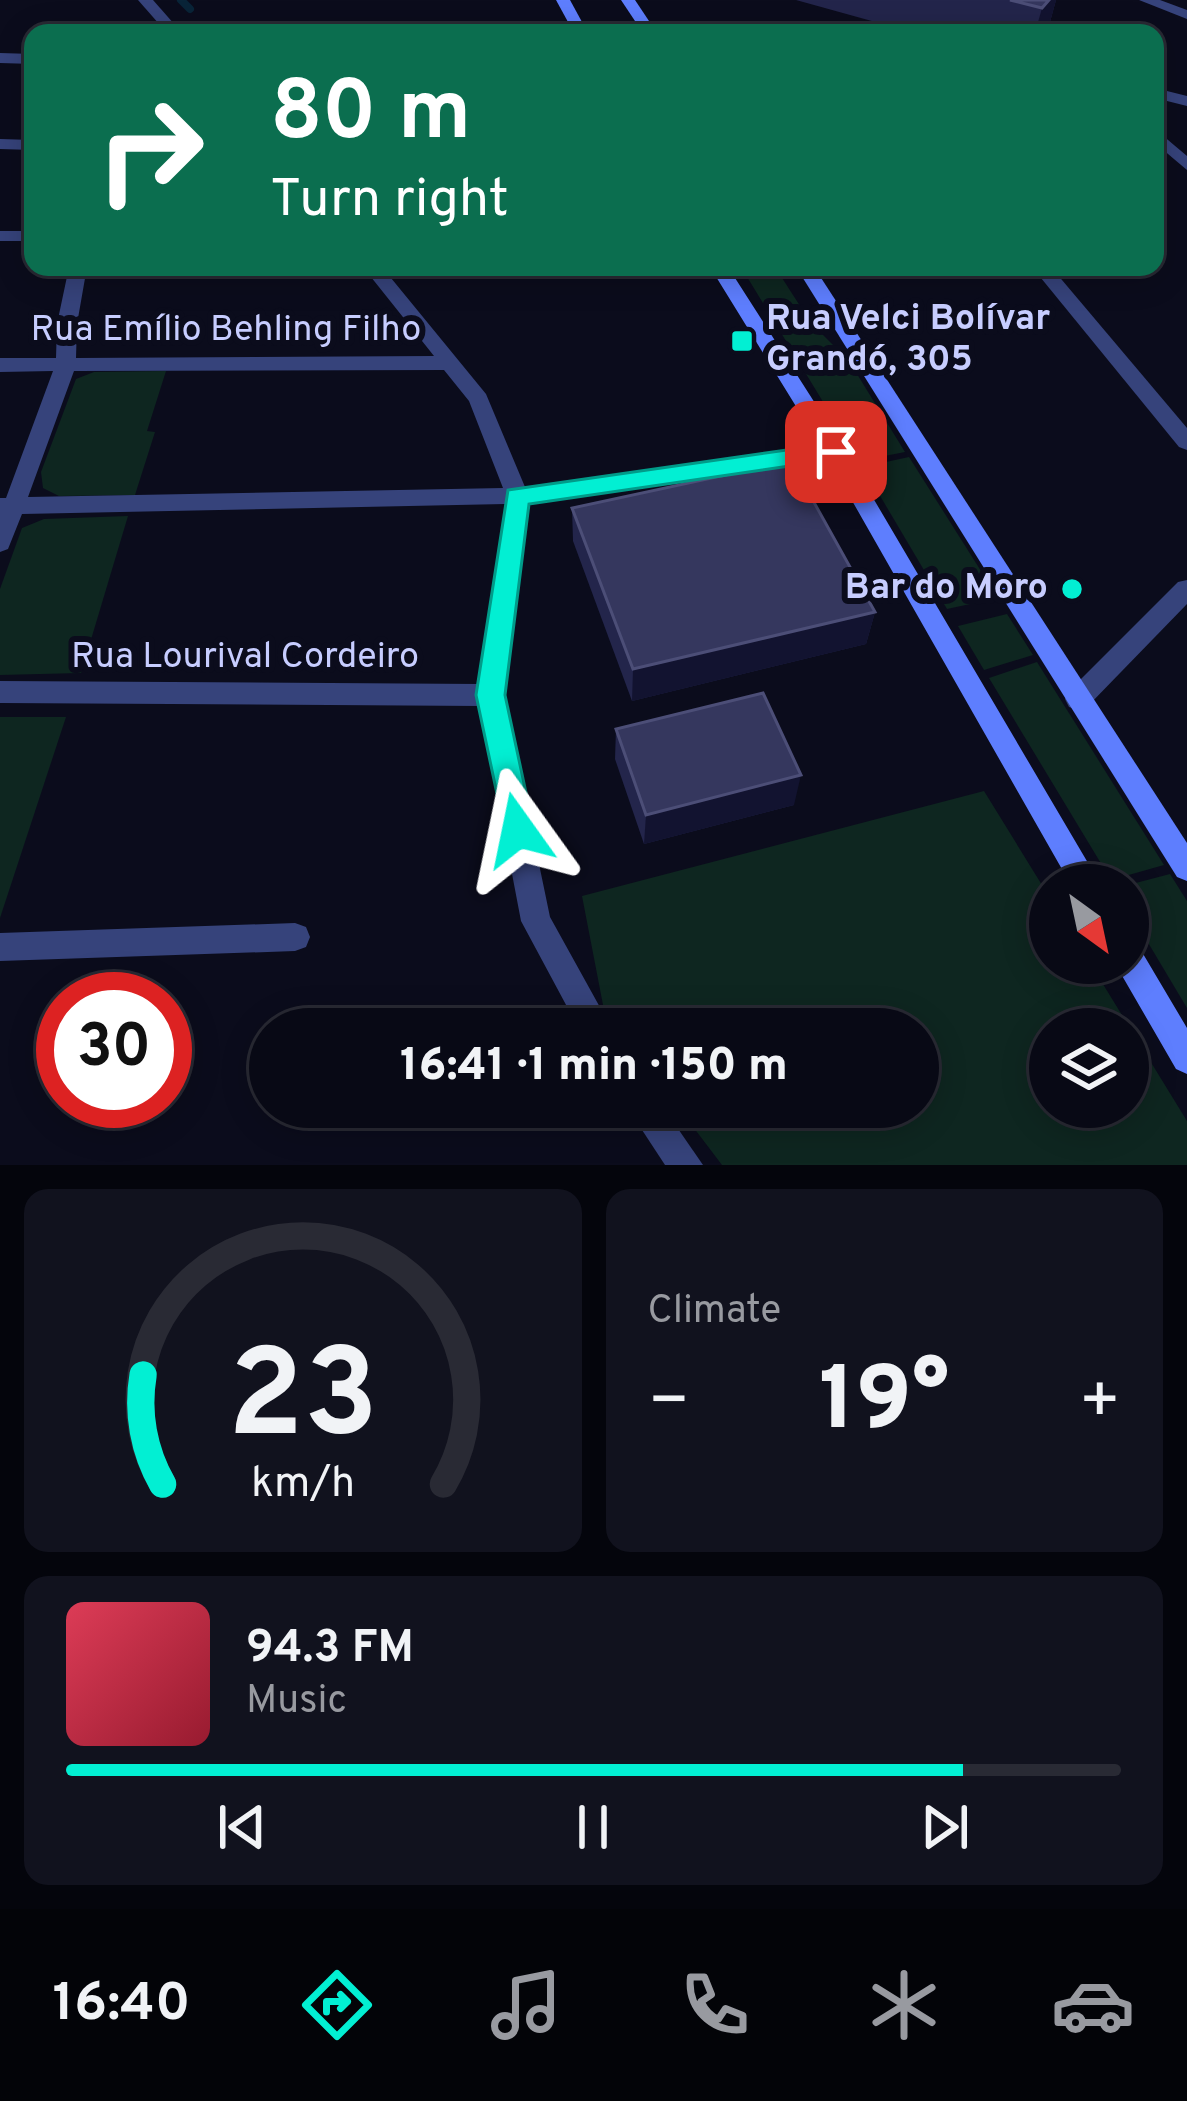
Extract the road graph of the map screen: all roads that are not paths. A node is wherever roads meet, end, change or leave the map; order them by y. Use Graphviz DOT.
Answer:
graph roads {
  1 [pos="145,0"];
  2 [pos="1146,0"];
  3 [pos="1187,15"];
  4 [pos="167,24"];
  5 [pos="1164,143"];
  6 [pos="1187,165"];
  7 [pos="76,276"];
  8 [pos="380,276"];
  9 [pos="724,276"];
  10 [pos="811,276"];
  11 [pos="1049,276"];
  12 [pos="453,363"];
  13 [pos="0,364"];
  14 [pos="66,365"];
  15 [pos="1187,442"];
  16 [pos="836,452"];
  17 [pos="517,496"];
  18 [pos="8,506"];
  19 [pos="0,543"];
  20 [pos="1187,589"];
  21 [pos="0,692"];
  22 [pos="490,695"];
  23 [pos="1078,699"];
  24 [pos="1075,864"];
  25 [pos="1187,868"];
  26 [pos="296,938"];
  27 [pos="0,947"];
  28 [pos="1144,984"];
  29 [pos="584,1008"];
  30 [pos="1187,1058"];
  31 [pos="659,1128"];
  32 [pos="686,1165"];
  1 -- 4 [label="street"];
  2 -- 3 [label="street"];
  5 -- 6 [label="street"];
  7 -- 14 [label="street"];
  8 -- 12 [label="street"];
  9 -- 16 [label="main road"];
  10 -- 23 [label="main road"];
  11 -- 15 [label="street"];
  12 -- 14 [label="street, Rua Emílio Behling Filho"];
  12 -- 17 [label="street"];
  13 -- 14 [label="street, Rua Emílio Behling Filho"];
  14 -- 18 [label="street"];
  16 -- 17 [label="street"];
  16 -- 24 [label="main road"];
  17 -- 18 [label="street"];
  17 -- 22 [label="street"];
  18 -- 19 [label="street"];
  20 -- 23 [label="street"];
  21 -- 22 [label="street, Rua Lourival Cordeiro"];
  22 -- 29 [label="street"];
  23 -- 25 [label="main road"];
  26 -- 27 [label="street"];
  28 -- 30 [label="main road"];
  31 -- 32 [label="street"];
}
